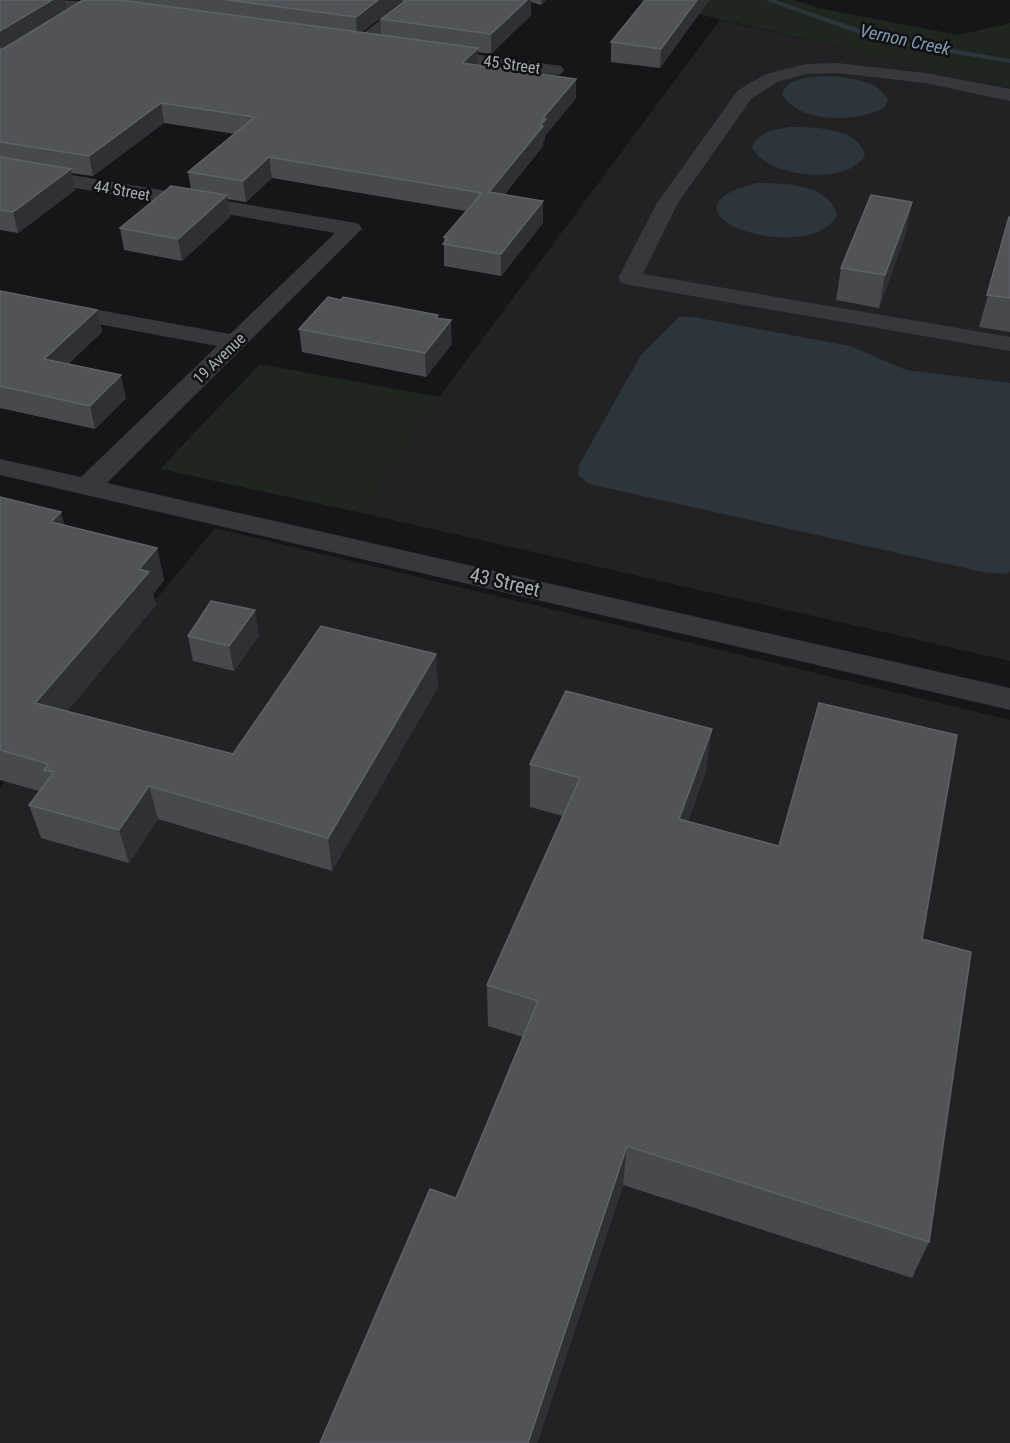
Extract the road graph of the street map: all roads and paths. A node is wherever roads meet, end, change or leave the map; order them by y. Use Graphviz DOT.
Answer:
graph roads {
  1 [pos="40,0"];
  2 [pos="437,3"];
  3 [pos="90,7"];
  4 [pos="137,14"];
  5 [pos="70,19"];
  6 [pos="383,47"];
  7 [pos="417,51"];
  8 [pos="555,70"];
  9 [pos="1010,95"];
  10 [pos="0,169"];
  11 [pos="351,230"];
  12 [pos="0,299"];
  13 [pos="235,342"];
  14 [pos="1010,344"];
  15 [pos="0,467"];
  16 [pos="87,487"];
  17 [pos="1010,699"];
  1 -- 3 [label="street"];
  2 -- 6 [label="street"];
  3 -- 4 [label="street"];
  3 -- 5 [label="street"];
  7 -- 8 [label="street, 45 Street"];
  9 -- 14 [label="street"];
  10 -- 11 [label="street, 44 Street"];
  11 -- 13 [label="street, 19 Avenue"];
  12 -- 13 [label="street"];
  13 -- 16 [label="street, 19 Avenue"];
  15 -- 16 [label="street, 43 Street"];
  16 -- 17 [label="street, 43 Street"];
}
